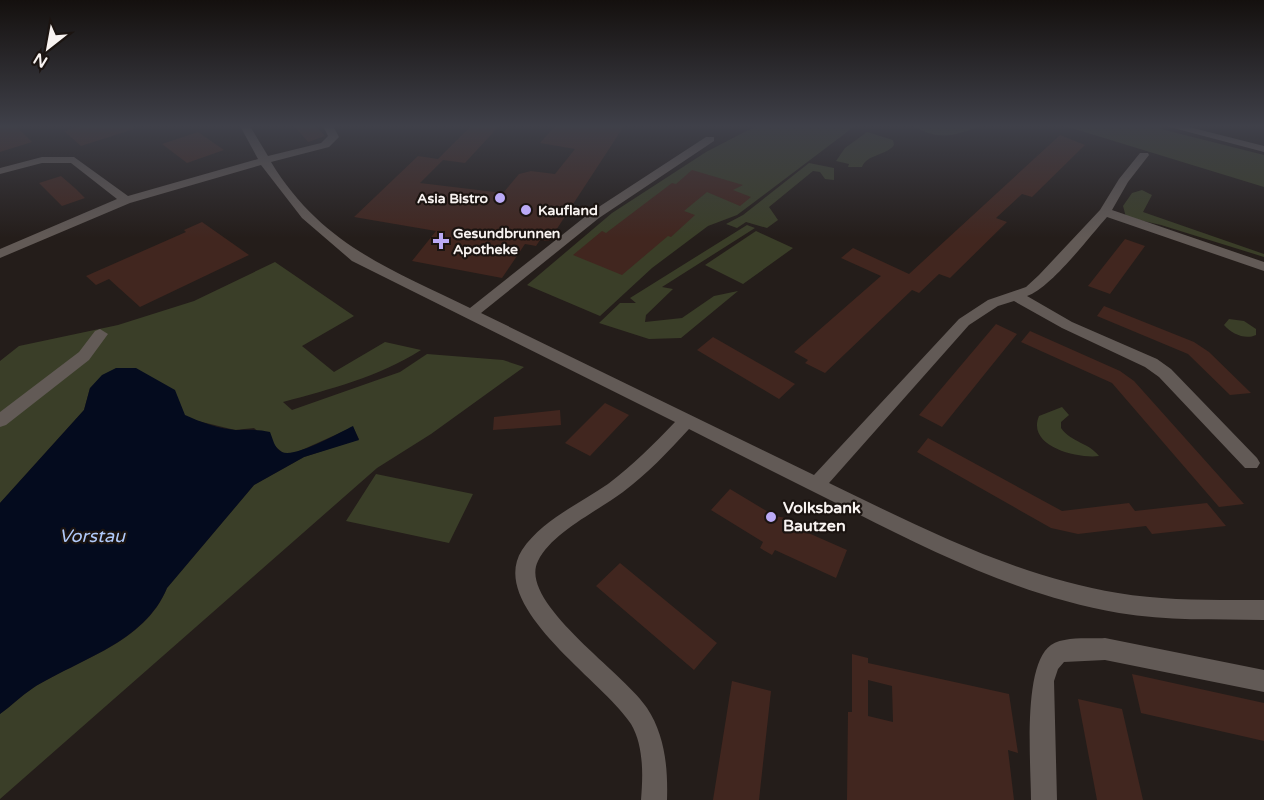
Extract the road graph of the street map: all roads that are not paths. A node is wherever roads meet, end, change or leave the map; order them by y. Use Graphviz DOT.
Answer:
graph roads {
  1 [pos="26,163"];
  2 [pos="78,163"];
  3 [pos="255,163"];
  4 [pos="266,163"];
  5 [pos="673,163"];
  6 [pos="1138,163"];
  7 [pos="3,167"];
  8 [pos="126,200"];
  9 [pos="1105,212"];
  10 [pos="0,254"];
  11 [pos="1264,267"];
  12 [pos="1016,296"];
  13 [pos="471,314"];
  14 [pos="100,334"];
  15 [pos="687,420"];
  16 [pos="0,421"];
  17 [pos="1251,463"];
  18 [pos="817,484"];
  19 [pos="1264,610"];
  20 [pos="1264,681"];
  21 [pos="654,800"];
  22 [pos="1044,800"];
  1 -- 7 [label="street"];
  2 -- 8 [label="street"];
  3 -- 8 [label="street"];
  4 -- 13 [label="street"];
  5 -- 13 [label="street"];
  6 -- 9 [label="street"];
  8 -- 10 [label="street"];
  9 -- 11 [label="street"];
  9 -- 12 [label="street"];
  12 -- 17 [label="street"];
  12 -- 18 [label="street"];
  13 -- 15 [label="street"];
  14 -- 16 [label="street"];
  15 -- 18 [label="street"];
  15 -- 21 [label="street"];
  18 -- 19 [label="street"];
  20 -- 22 [label="street"];
}
